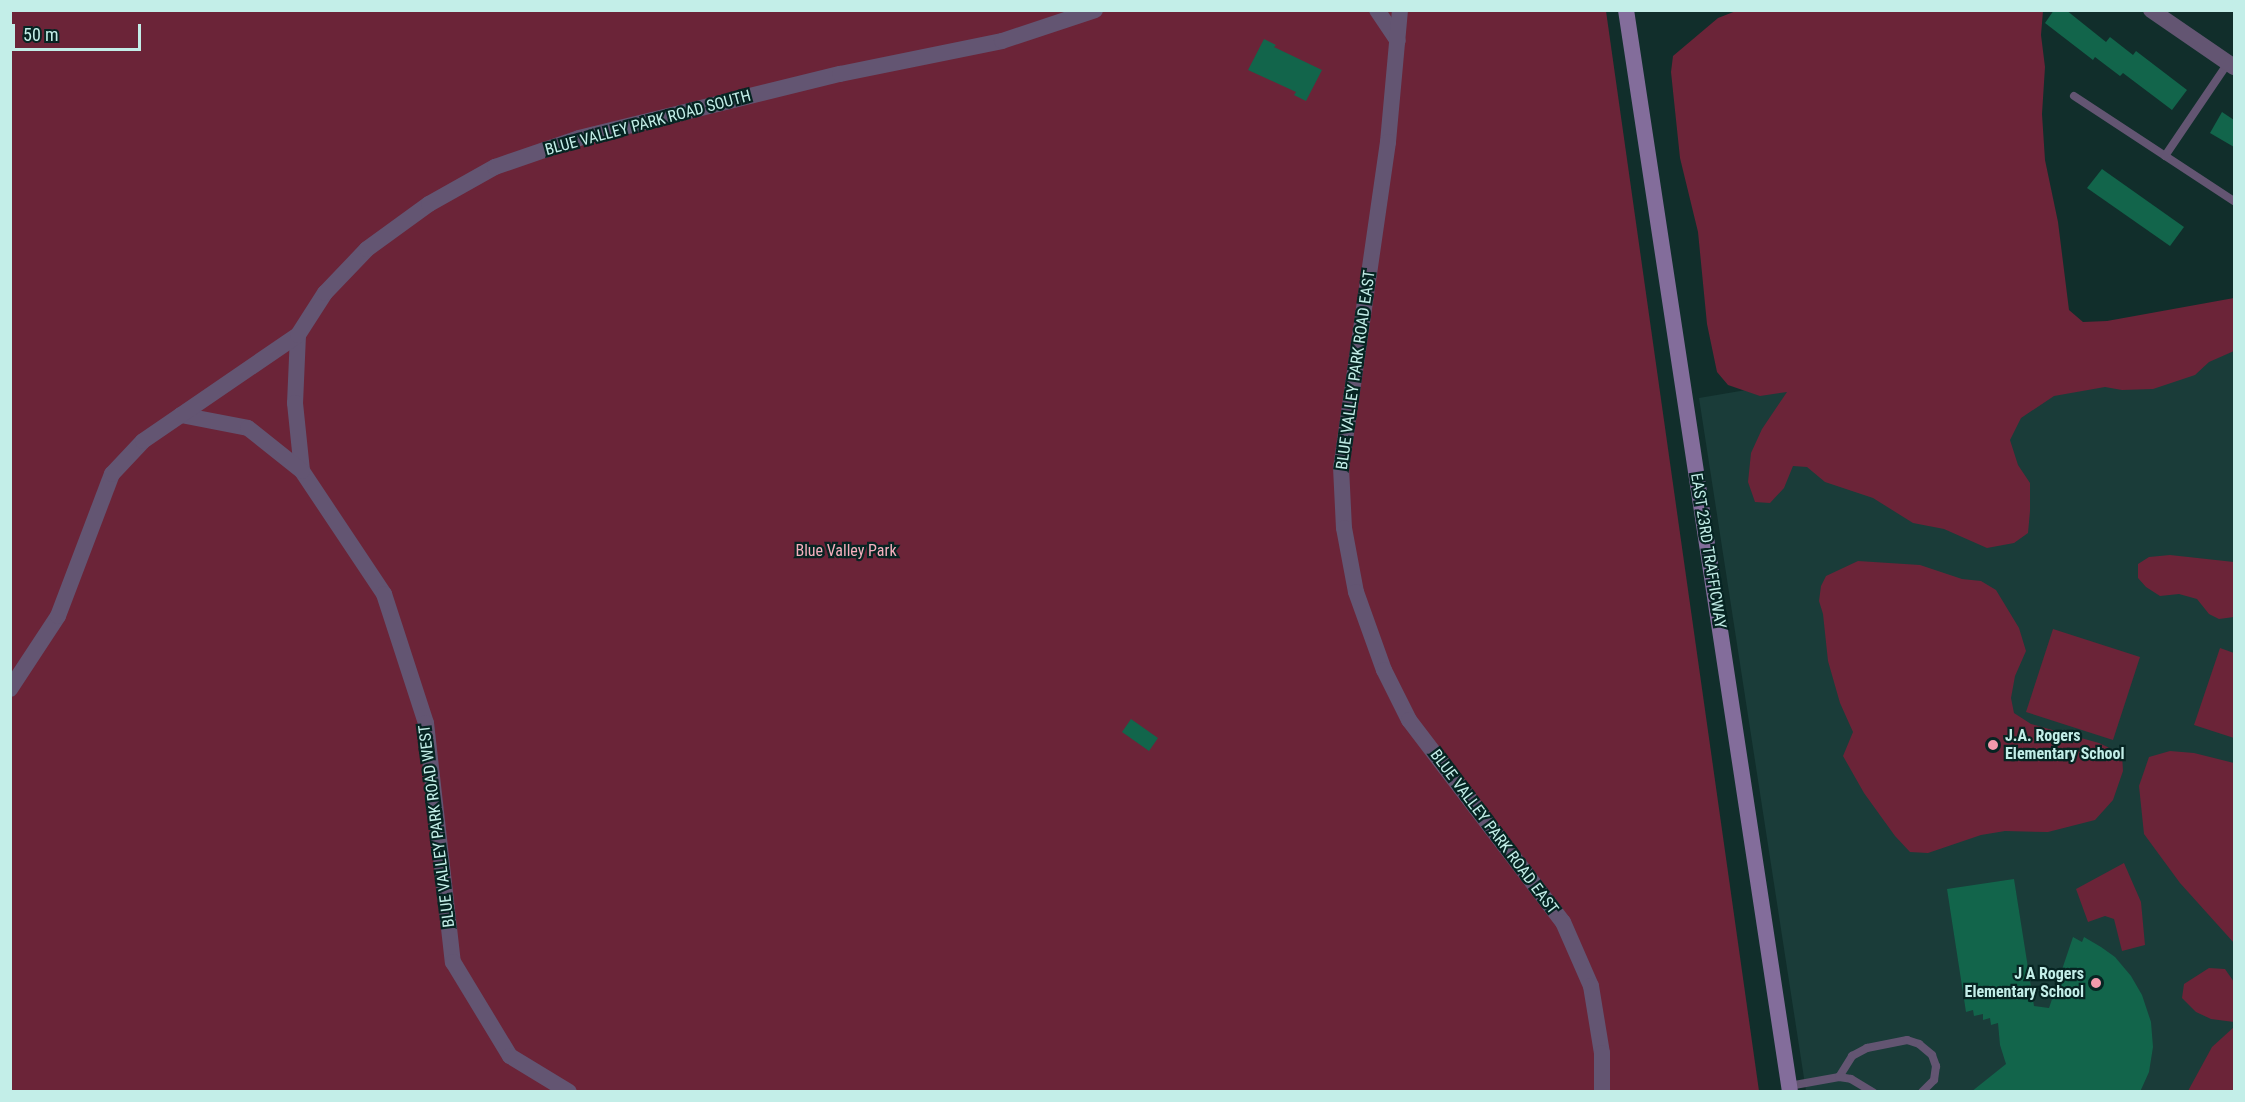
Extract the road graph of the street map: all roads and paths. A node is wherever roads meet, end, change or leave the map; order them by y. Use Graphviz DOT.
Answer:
graph roads {
  1 [pos="1095,10"];
  2 [pos="1377,10"];
  3 [pos="1400,10"];
  4 [pos="2151,10"];
  5 [pos="1631,11"];
  6 [pos="1398,41"];
  7 [pos="2231,65"];
  8 [pos="2074,96"];
  9 [pos="2165,156"];
  10 [pos="2235,201"];
  11 [pos="298,335"];
  12 [pos="182,415"];
  13 [pos="302,471"];
  14 [pos="10,689"];
  15 [pos="1839,1077"];
  16 [pos="1790,1089"];
  17 [pos="568,1092"];
  18 [pos="1602,1092"];
  19 [pos="1874,1092"];
  20 [pos="1922,1092"];
  1 -- 11 [label="street, BLUE VALLEY PARK ROAD SOUTH"];
  2 -- 6 [label="street"];
  3 -- 6 [label="street, BLUE VALLEY PARK ROAD EAST"];
  4 -- 7 [label="street"];
  5 -- 16 [label="main road, EAST 23RD TRAFFICWAY"];
  6 -- 18 [label="street, BLUE VALLEY PARK ROAD EAST"];
  7 -- 9 [label="lane"];
  8 -- 9 [label="lane"];
  9 -- 10 [label="lane"];
  11 -- 12 [label="street, BLUE VALLEY PARK ROAD SOUTH"];
  11 -- 13 [label="street, BLUE VALLEY PARK ROAD WEST"];
  12 -- 13 [label="street, BLUE VALLEY PARK ROAD WEST"];
  12 -- 14 [label="street, BLUE VALLEY PARK ROAD SOUTH"];
  13 -- 17 [label="street, BLUE VALLEY PARK ROAD WEST"];
  15 -- 16 [label="lane"];
  15 -- 19 [label="lane"];
  15 -- 20 [label="lane"];
}
